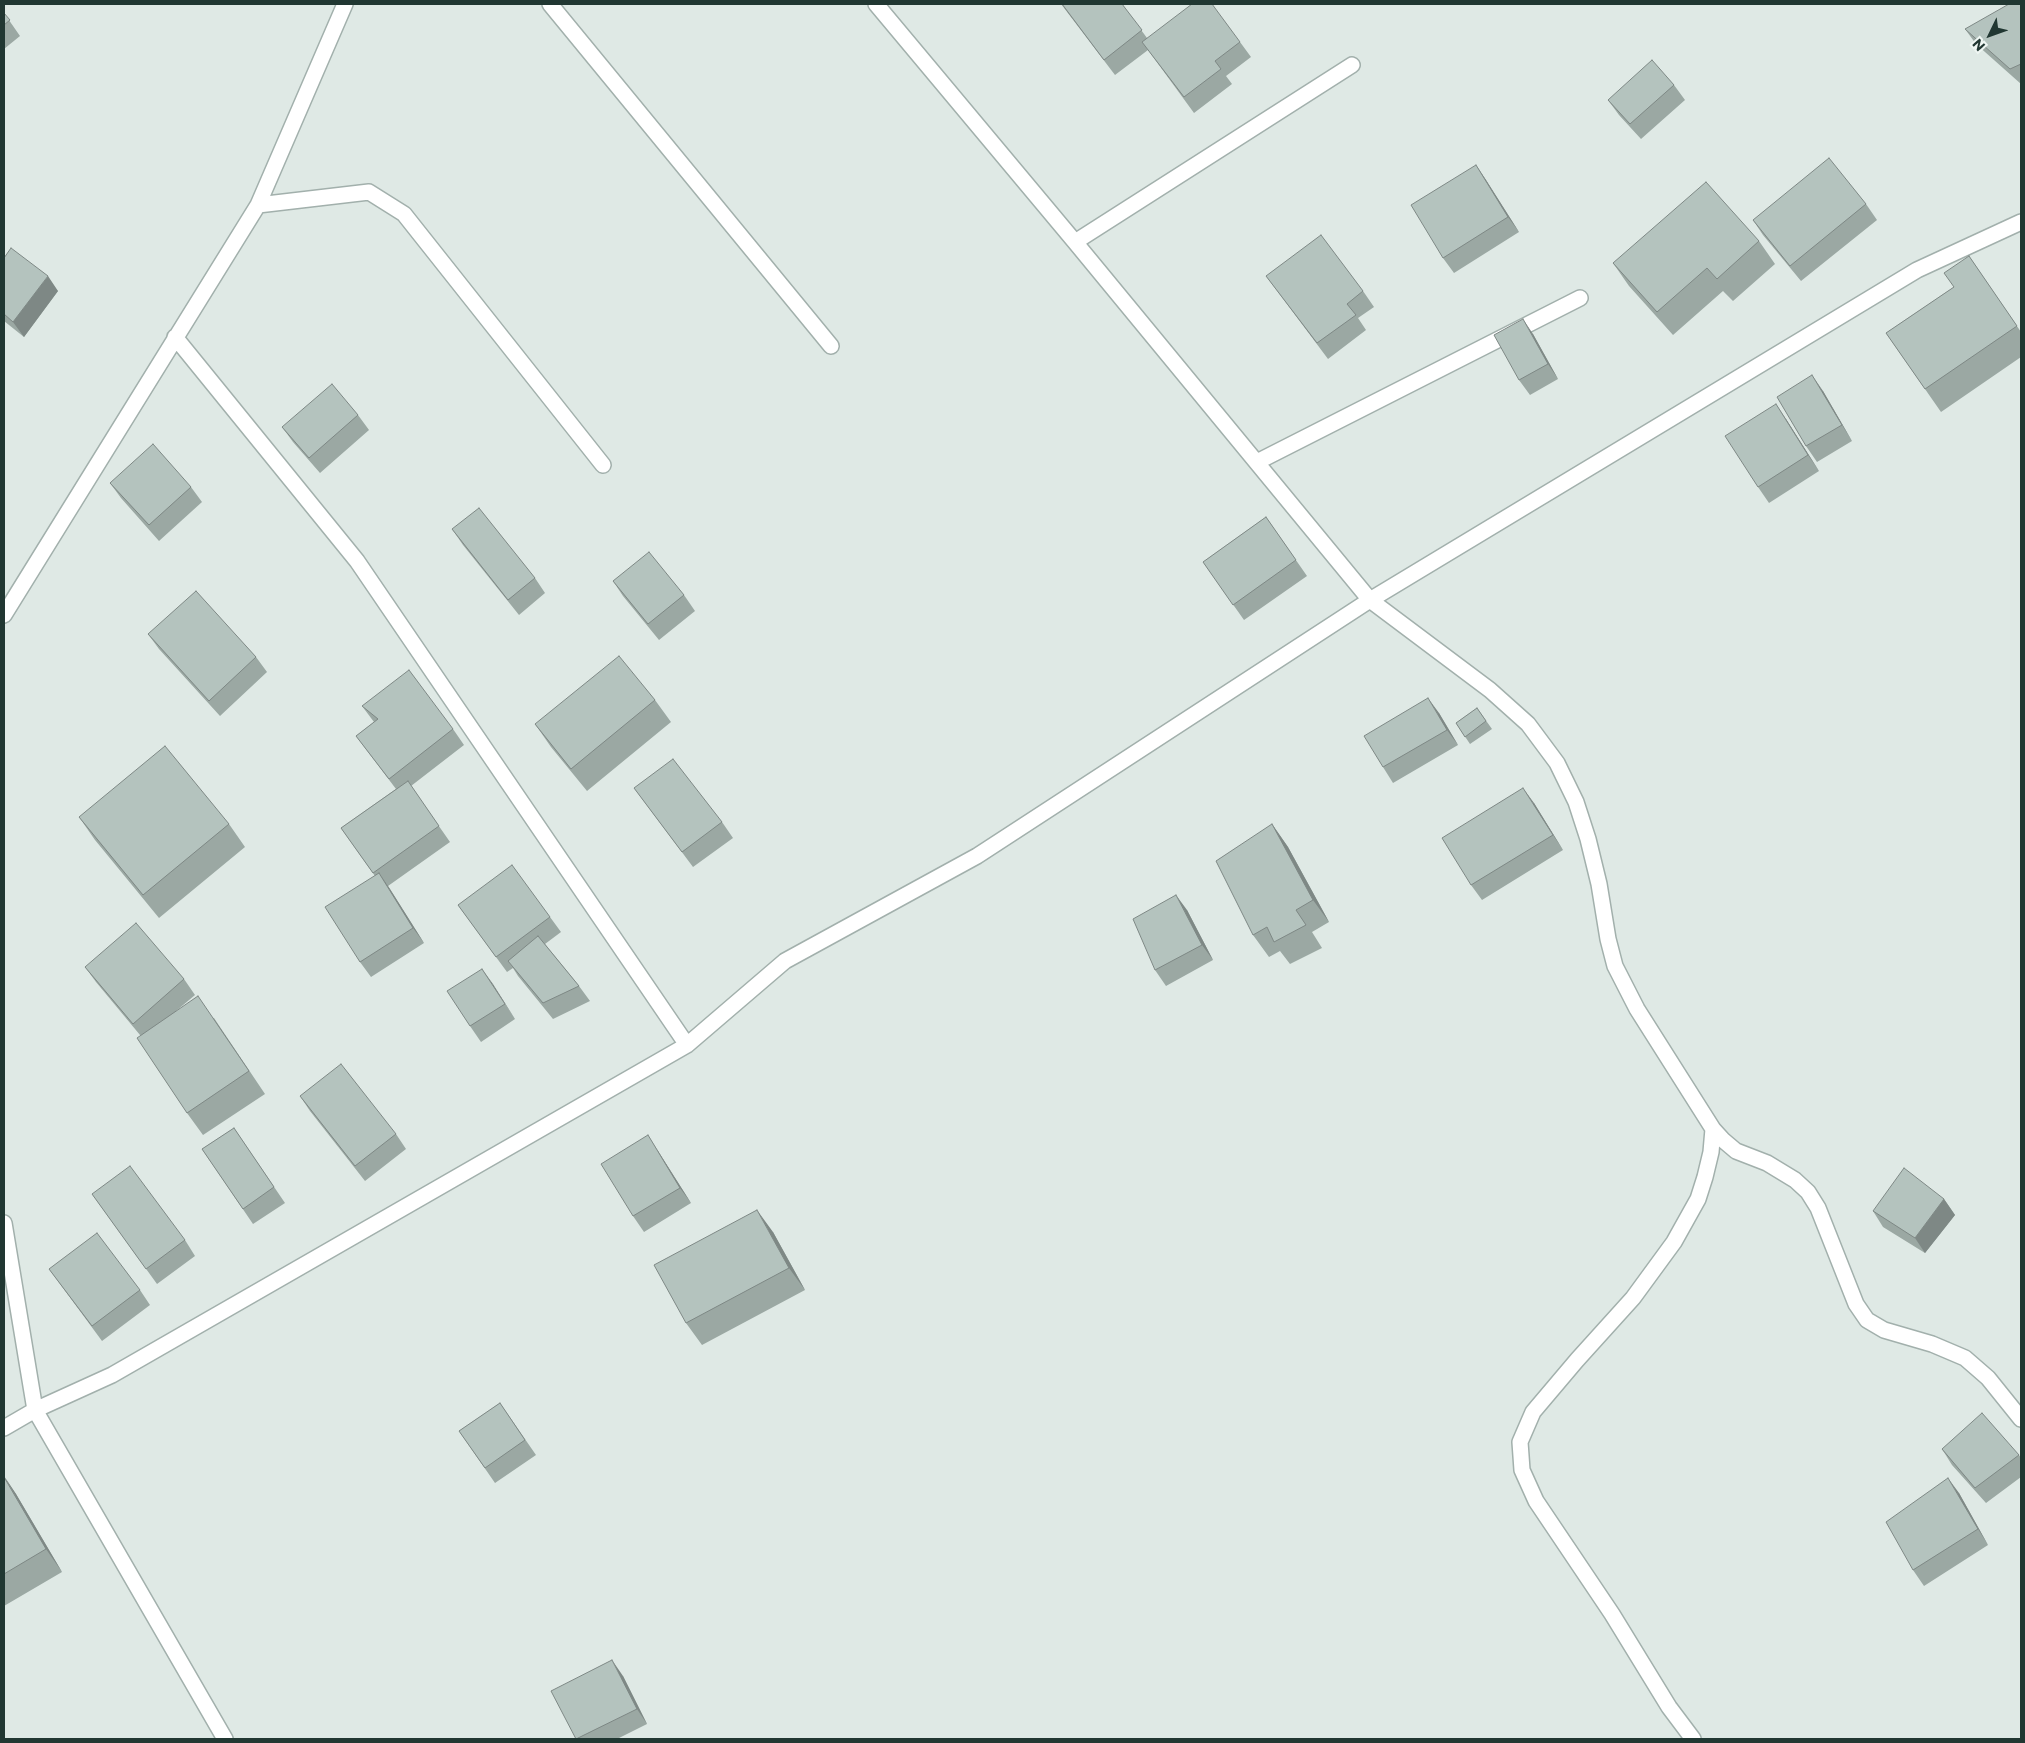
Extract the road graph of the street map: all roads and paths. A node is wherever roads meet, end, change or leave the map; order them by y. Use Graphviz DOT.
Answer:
graph roads {
  1 [pos="346,4"];
  2 [pos="550,4"];
  3 [pos="876,4"];
  4 [pos="1352,65"];
  5 [pos="258,205"];
  6 [pos="2021,222"];
  7 [pos="1075,242"];
  8 [pos="1580,298"];
  9 [pos="175,337"];
  10 [pos="831,346"];
  11 [pos="1257,462"];
  12 [pos="603,465"];
  13 [pos="1370,600"];
  14 [pos="4,615"];
  15 [pos="687,1045"];
  16 [pos="1713,1129"];
  17 [pos="4,1223"];
  18 [pos="35,1410"];
  19 [pos="2021,1419"];
  20 [pos="4,1428"];
  21 [pos="226,1739"];
  22 [pos="1693,1739"];
  1 -- 5 [label="street"];
  2 -- 10 [label="street"];
  3 -- 7 [label="street"];
  4 -- 7 [label="street"];
  5 -- 9 [label="street"];
  5 -- 12 [label="street"];
  6 -- 13 [label="street"];
  7 -- 11 [label="street"];
  8 -- 11 [label="street"];
  9 -- 14 [label="street"];
  9 -- 15 [label="street"];
  11 -- 13 [label="street"];
  13 -- 15 [label="street"];
  13 -- 16 [label="street"];
  15 -- 18 [label="street"];
  16 -- 19 [label="street"];
  16 -- 22 [label="street"];
  17 -- 18 [label="street"];
  18 -- 20 [label="street"];
  18 -- 21 [label="street"];
}
